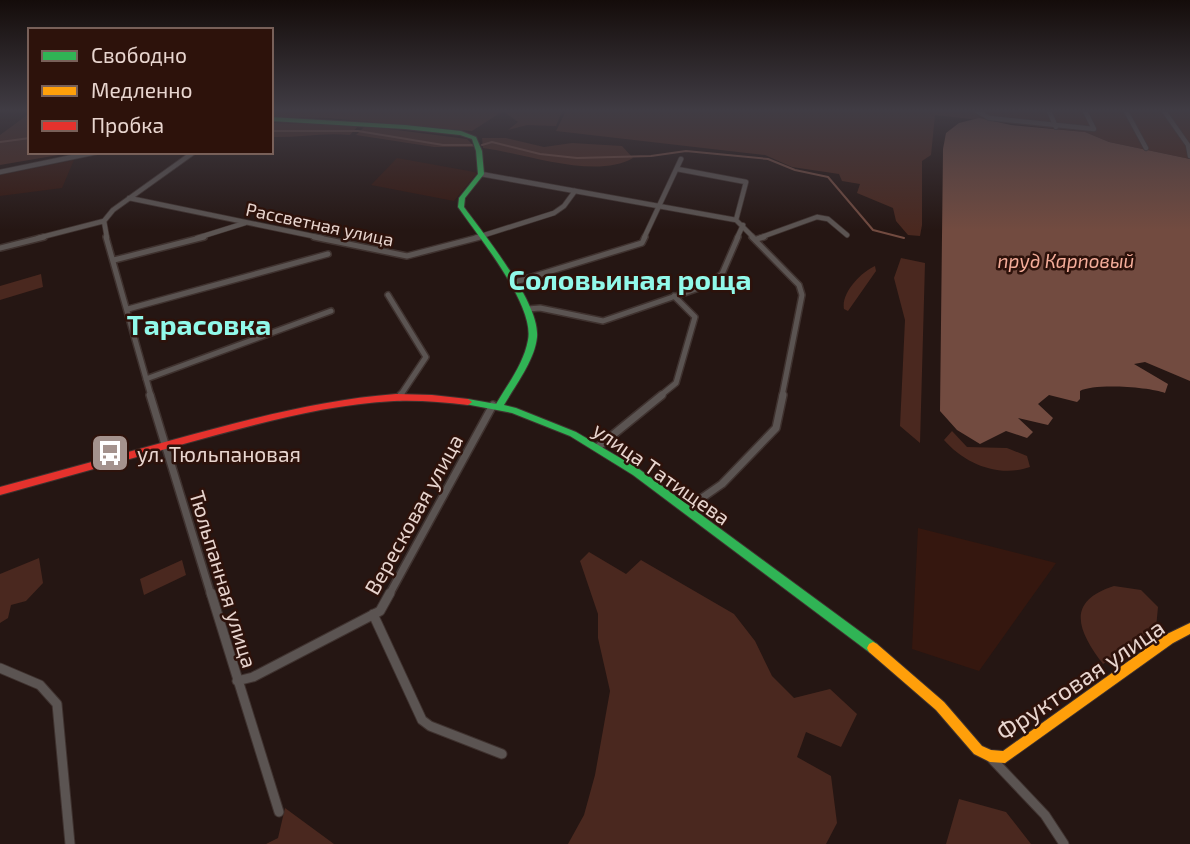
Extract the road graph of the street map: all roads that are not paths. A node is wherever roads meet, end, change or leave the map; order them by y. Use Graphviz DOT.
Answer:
graph roads {
  1 [pos="478,150"];
  2 [pos="87,154"];
  3 [pos="191,154"];
  4 [pos="681,159"];
  5 [pos="677,169"];
  6 [pos="0,172"];
  7 [pos="481,174"];
  8 [pos="575,191"];
  9 [pos="129,198"];
  10 [pos="660,206"];
  11 [pos="736,219"];
  12 [pos="104,220"];
  13 [pos="245,223"];
  14 [pos="743,225"];
  15 [pos="847,235"];
  16 [pos="479,236"];
  17 [pos="757,239"];
  18 [pos="0,248"];
  19 [pos="328,254"];
  20 [pos="114,260"];
  21 [pos="512,283"];
  22 [pos="388,295"];
  23 [pos="674,296"];
  24 [pos="128,309"];
  25 [pos="528,309"];
  26 [pos="331,311"];
  27 [pos="146,379"];
  28 [pos="400,397"];
  29 [pos="496,405"];
  30 [pos="166,445"];
  31 [pos="598,447"];
  32 [pos="0,491"];
  33 [pos="686,509"];
  34 [pos="373,614"];
  35 [pos="1190,628"];
  36 [pos="0,668"];
  37 [pos="237,681"];
  38 [pos="502,754"];
  39 [pos="990,756"];
  40 [pos="279,812"];
  41 [pos="70,844"];
  42 [pos="1064,844"];
  1 -- 7 [label="street"];
  2 -- 6 [label="street"];
  3 -- 9 [label="street"];
  4 -- 5 [label="street"];
  5 -- 10 [label="street"];
  5 -- 11 [label="street"];
  7 -- 8 [label="street"];
  7 -- 16 [label="street"];
  8 -- 10 [label="street"];
  8 -- 16 [label="street, Рассветная улица"];
  9 -- 12 [label="street"];
  9 -- 13 [label="street, Рассветная улица"];
  10 -- 11 [label="street"];
  10 -- 21 [label="street"];
  11 -- 14 [label="street"];
  12 -- 18 [label="street"];
  12 -- 20 [label="street, Тюльпанная улица"];
  13 -- 16 [label="street, Рассветная улица"];
  13 -- 20 [label="street"];
  14 -- 17 [label="street"];
  14 -- 23 [label="street"];
  15 -- 17 [label="street"];
  16 -- 21 [label="street"];
  17 -- 33 [label="street"];
  19 -- 24 [label="street"];
  20 -- 24 [label="street, Тюльпанная улица"];
  21 -- 25 [label="street"];
  22 -- 28 [label="street"];
  23 -- 25 [label="street"];
  23 -- 31 [label="street"];
  24 -- 27 [label="street, Тюльпанная улица"];
  25 -- 29 [label="street"];
  26 -- 27 [label="street"];
  27 -- 30 [label="street, Тюльпанная улица"];
  28 -- 29 [label="street, улица Татищева"];
  28 -- 30 [label="street, улица Татищева"];
  29 -- 31 [label="street, улица Татищева"];
  29 -- 34 [label="street, Вересковая улица"];
  30 -- 32 [label="street, улица Татищева"];
  30 -- 37 [label="street, Тюльпанная улица"];
  31 -- 33 [label="street, улица Татищева"];
  33 -- 39 [label="street, улица Татищева"];
  34 -- 37 [label="street, Вересковая улица"];
  34 -- 38 [label="street"];
  35 -- 39 [label="street, Фруктовая улица"];
  36 -- 41 [label="street"];
  37 -- 40 [label="street, Тюльпанная улица"];
  39 -- 42 [label="street"];
}
